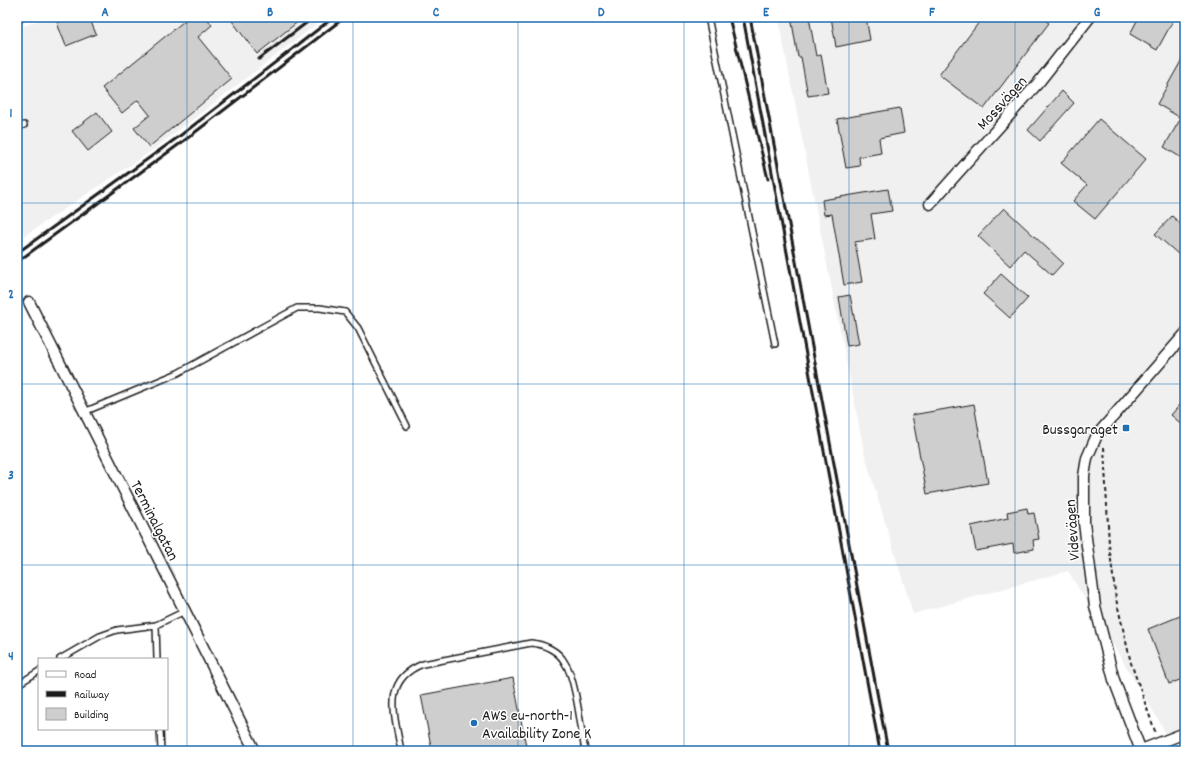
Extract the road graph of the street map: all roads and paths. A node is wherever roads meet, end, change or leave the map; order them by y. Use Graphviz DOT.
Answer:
graph roads {
  1 [pos="708,17"];
  2 [pos="1090,17"];
  3 [pos="24,125"];
  4 [pos="17,126"];
  5 [pos="930,204"];
  6 [pos="29,302"];
  7 [pos="1185,334"];
  8 [pos="775,344"];
  9 [pos="84,412"];
  10 [pos="407,426"];
  11 [pos="1105,444"];
  12 [pos="185,611"];
  13 [pos="156,625"];
  14 [pos="62,658"];
  15 [pos="157,658"];
  16 [pos="38,673"];
  17 [pos="17,685"];
  18 [pos="160,730"];
  19 [pos="1185,732"];
  20 [pos="1160,743"];
  21 [pos="1141,750"];
  22 [pos="161,751"];
  23 [pos="255,751"];
  24 [pos="401,751"];
  25 [pos="585,751"];
  1 -- 8 [label="lane"];
  2 -- 5 [label="street, Mossvägen"];
  3 -- 4 [label="lane"];
  6 -- 9 [label="street, Terminalgatan"];
  7 -- 21 [label="street, Videvägen"];
  9 -- 10 [label="lane"];
  9 -- 12 [label="street, Terminalgatan"];
  11 -- 20 [label="path"];
  12 -- 13 [label="lane"];
  12 -- 23 [label="street, Terminalgatan"];
  13 -- 14 [label="lane"];
  13 -- 15 [label="lane"];
  16 -- 17 [label="lane"];
  18 -- 22 [label="lane"];
  19 -- 20 [label="street"];
  20 -- 21 [label="street"];
  24 -- 25 [label="lane"];
}
